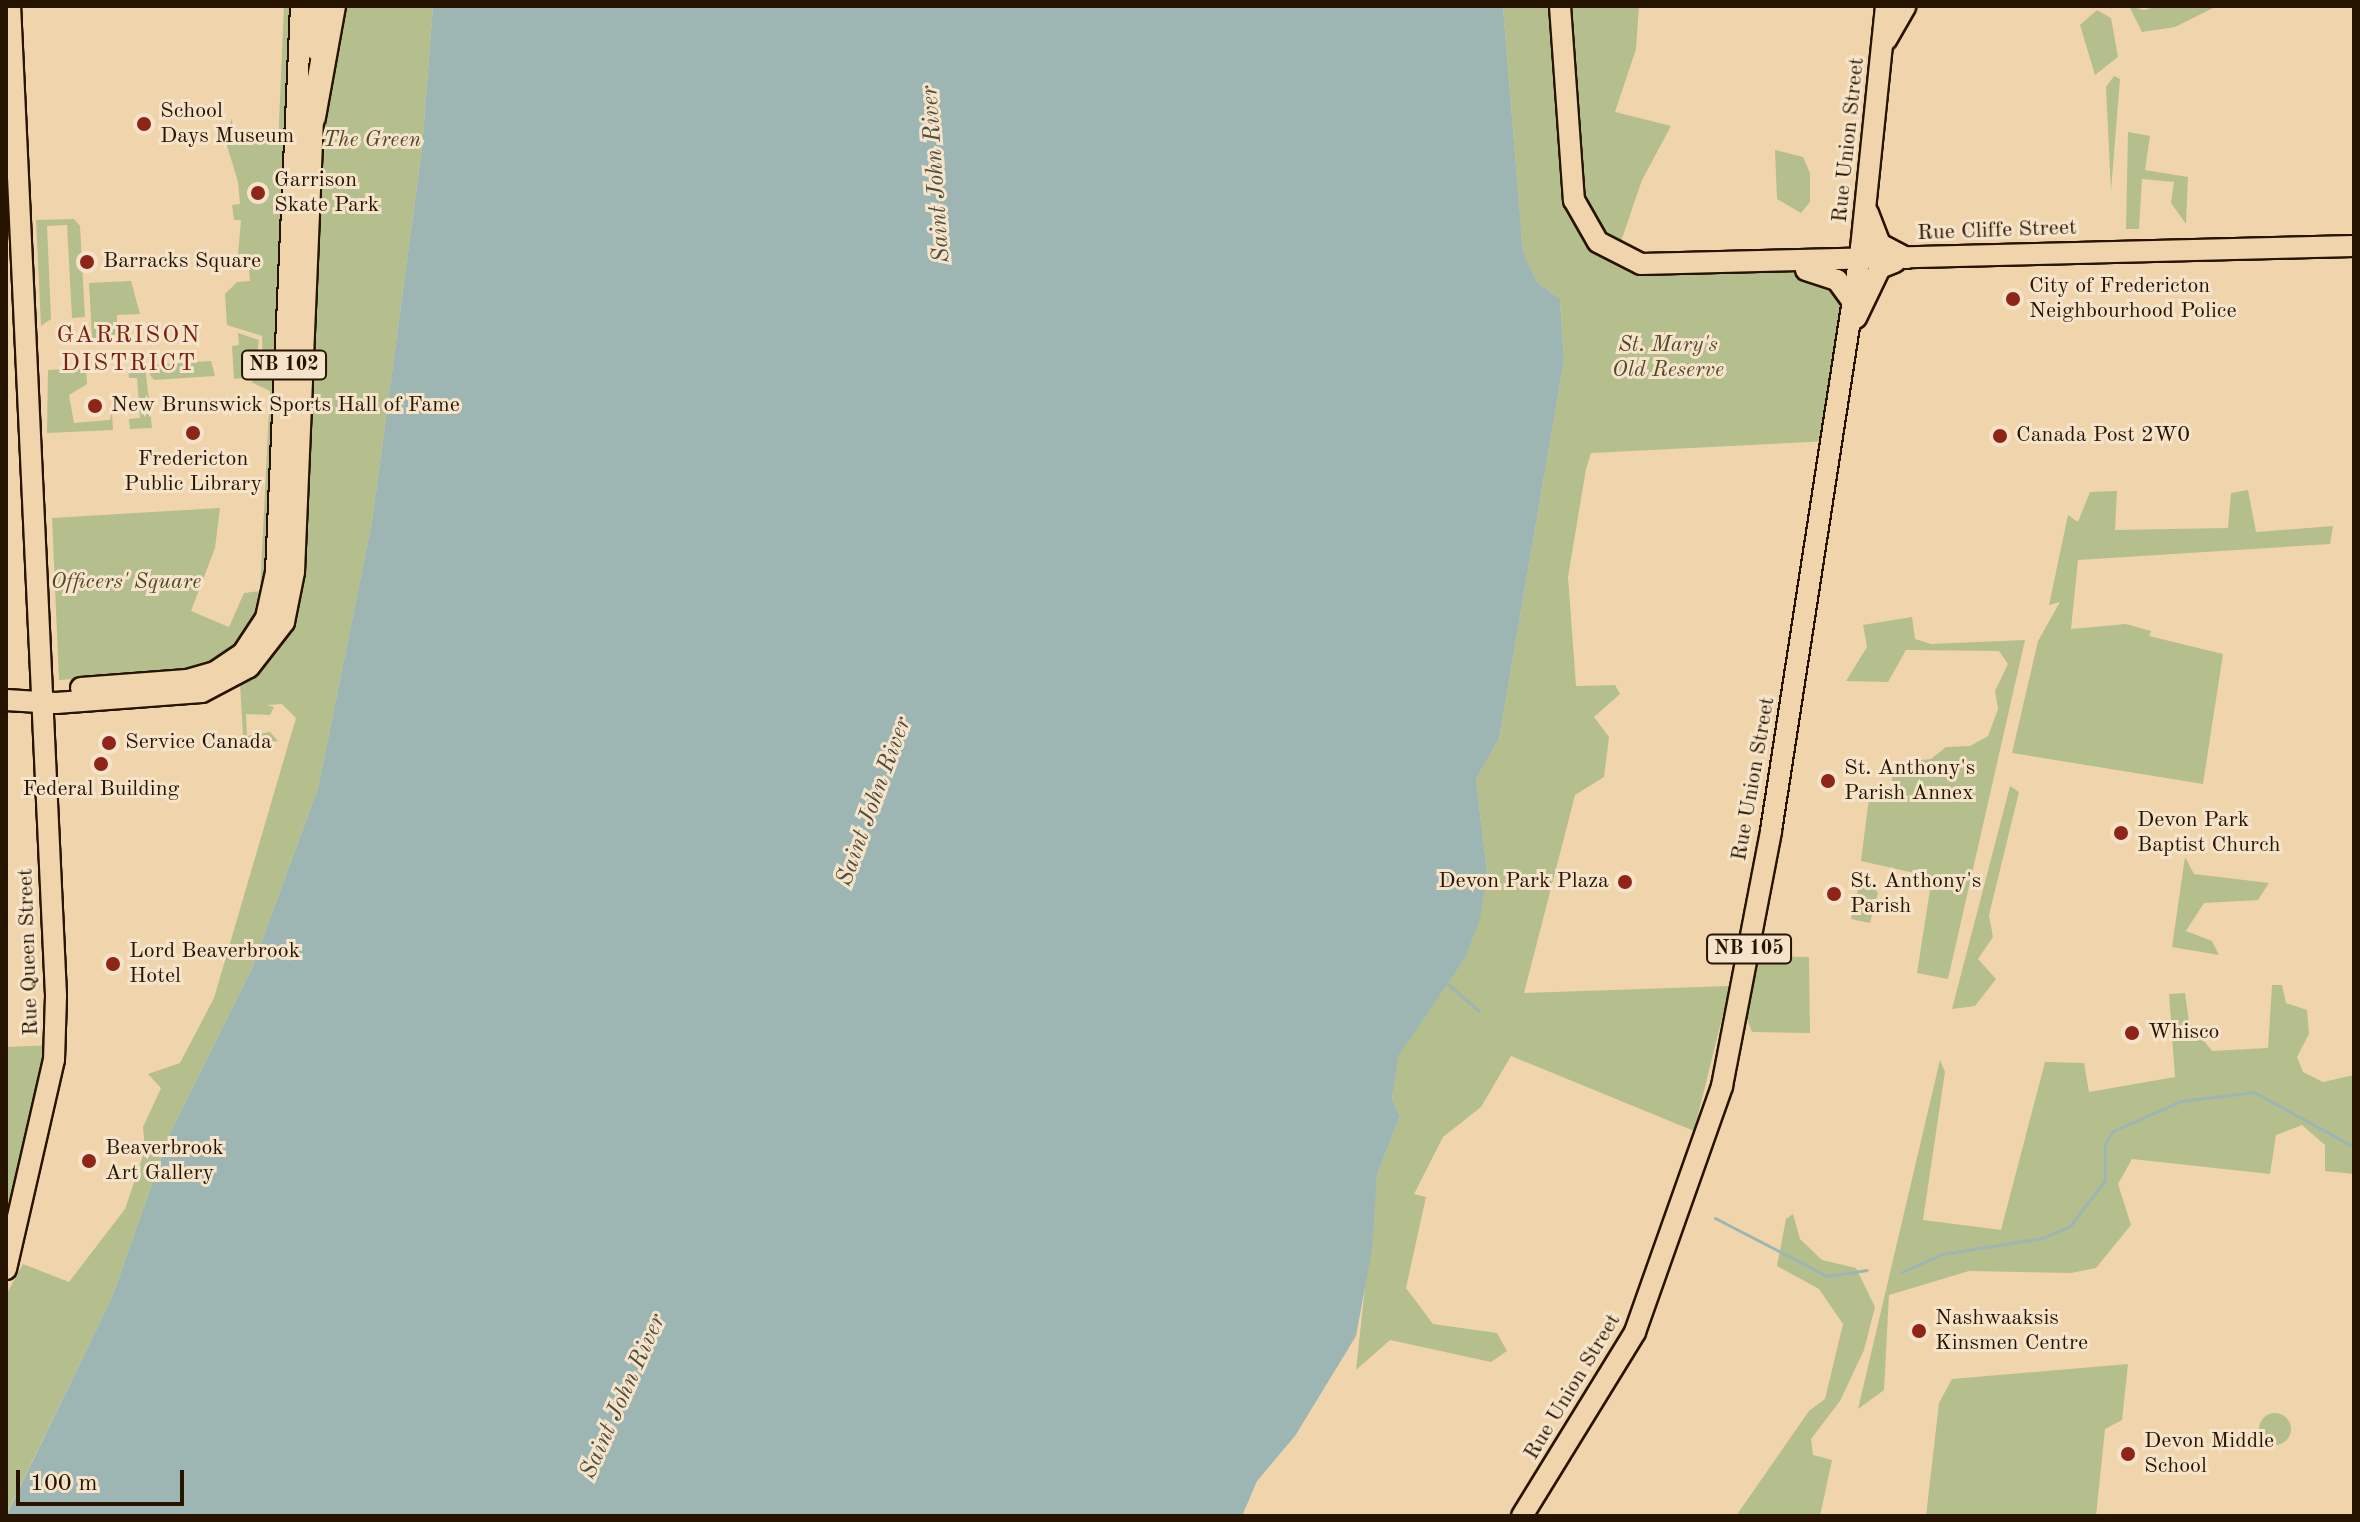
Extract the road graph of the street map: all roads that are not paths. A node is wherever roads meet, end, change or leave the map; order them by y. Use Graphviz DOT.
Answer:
graph roads {
  1 [pos="10,6"];
  2 [pos="301,6"];
  3 [pos="318,6"];
  4 [pos="333,6"];
  5 [pos="1560,6"];
  6 [pos="1886,6"];
  7 [pos="1906,6"];
  8 [pos="1884,43"];
  9 [pos="313,117"];
  10 [pos="1866,207"];
  11 [pos="2354,246"];
  12 [pos="1906,258"];
  13 [pos="1859,262"];
  14 [pos="1775,263"];
  15 [pos="1852,301"];
  16 [pos="1845,341"];
  17 [pos="44,699"];
  18 [pos="6,700"];
  19 [pos="75,702"];
  20 [pos="46,748"];
  21 [pos="6,1269"];
  22 [pos="1522,1516"];
  1 -- 17 [label="main road, Rue Queen Street"];
  2 -- 17 [label="main road, NB 102"];
  3 -- 9 [label="main road, NB 102"];
  4 -- 9 [label="highway"];
  5 -- 14 [label="main road, Rue Cliffe Street"];
  6 -- 8 [label="main road, Rue Union Street / NB 105"];
  7 -- 8 [label="main road"];
  8 -- 10 [label="main road, Rue Union Street / NB 105"];
  9 -- 19 [label="main road, NB 102"];
  10 -- 12 [label="main road"];
  10 -- 13 [label="main road, Rue Union Street / NB 105"];
  11 -- 12 [label="main road, Rue Cliffe Street"];
  12 -- 13 [label="main road, Rue Cliffe Street"];
  12 -- 16 [label="main road"];
  13 -- 14 [label="main road, Rue Cliffe Street"];
  13 -- 15 [label="main road, Rue Union Street / NB 105"];
  14 -- 15 [label="main road"];
  15 -- 16 [label="main road, Rue Union Street / NB 105"];
  16 -- 22 [label="main road, Rue Union Street / NB 105"];
  17 -- 18 [label="main road, NB 102"];
  17 -- 19 [label="main road, NB 102"];
  17 -- 20 [label="main road, Rue Queen Street"];
  19 -- 20 [label="main road"];
  20 -- 21 [label="main road, Rue Queen Street"];
}
